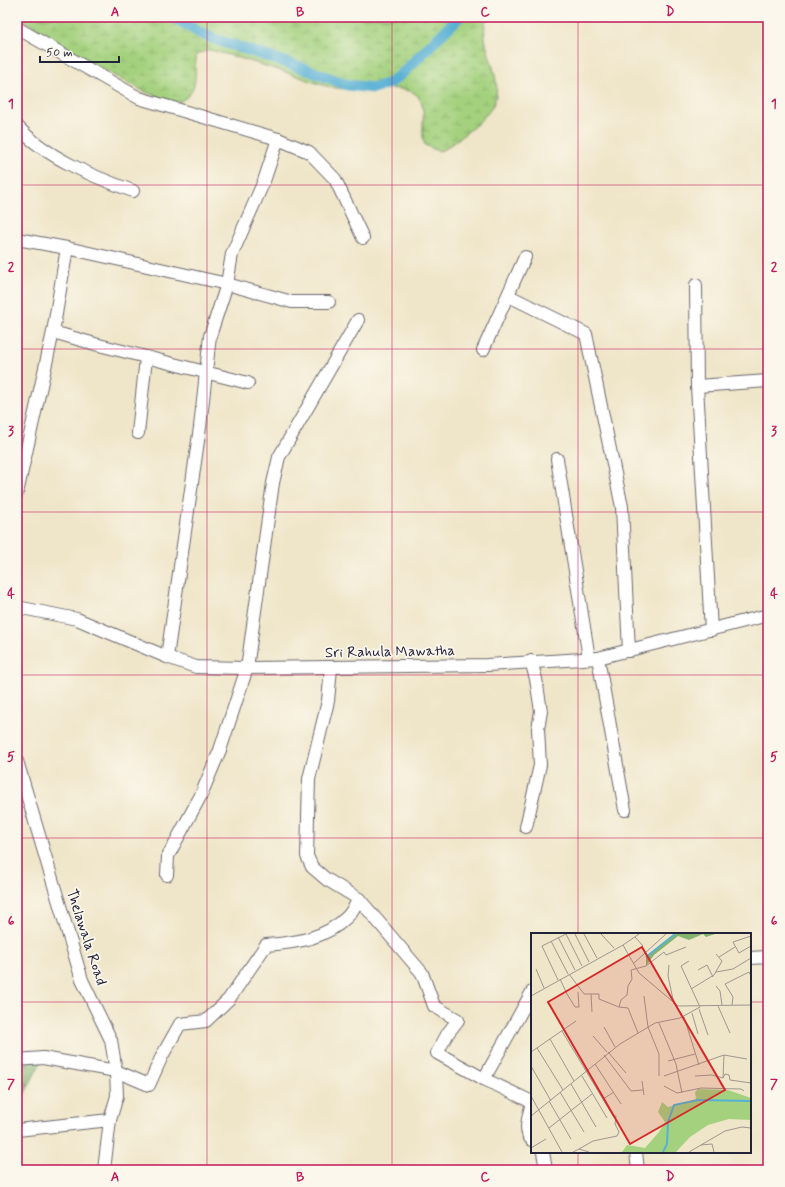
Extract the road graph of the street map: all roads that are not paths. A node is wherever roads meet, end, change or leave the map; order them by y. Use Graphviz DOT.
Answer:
graph roads {
  1 [pos="17,28"];
  2 [pos="17,126"];
  3 [pos="278,139"];
  4 [pos="132,191"];
  5 [pos="363,238"];
  6 [pos="17,239"];
  7 [pos="67,248"];
  8 [pos="525,257"];
  9 [pos="227,284"];
  10 [pos="696,285"];
  11 [pos="509,296"];
  12 [pos="329,302"];
  13 [pos="358,320"];
  14 [pos="53,332"];
  15 [pos="483,350"];
  16 [pos="146,358"];
  17 [pos="206,372"];
  18 [pos="768,381"];
  19 [pos="248,383"];
  20 [pos="697,386"];
  21 [pos="138,433"];
  22 [pos="557,459"];
  23 [pos="17,493"];
  24 [pos="17,606"];
  25 [pos="768,615"];
  26 [pos="711,630"];
  27 [pos="629,651"];
  28 [pos="167,657"];
  29 [pos="594,658"];
  30 [pos="531,661"];
  31 [pos="247,668"];
  32 [pos="332,668"];
  33 [pos="17,761"];
  34 [pos="625,810"];
  35 [pos="526,827"];
  36 [pos="167,875"];
  37 [pos="360,899"];
  38 [pos="768,957"];
  39 [pos="751,958"];
  40 [pos="531,994"];
  41 [pos="17,1060"];
  42 [pos="116,1071"];
  43 [pos="484,1079"];
  44 [pos="531,1102"];
  45 [pos="531,1107"];
  46 [pos="110,1120"];
  47 [pos="17,1130"];
  48 [pos="531,1139"];
  49 [pos="543,1153"];
  50 [pos="636,1153"];
  51 [pos="104,1170"];
  52 [pos="546,1170"];
  53 [pos="638,1170"];
  1 -- 3 [label="street"];
  2 -- 4 [label="street"];
  3 -- 5 [label="street"];
  3 -- 9 [label="street"];
  6 -- 7 [label="street"];
  7 -- 9 [label="street"];
  7 -- 14 [label="street"];
  8 -- 11 [label="street"];
  9 -- 12 [label="street"];
  9 -- 17 [label="street"];
  10 -- 20 [label="street"];
  11 -- 15 [label="street"];
  11 -- 27 [label="street"];
  13 -- 31 [label="street"];
  14 -- 16 [label="street"];
  14 -- 23 [label="street"];
  16 -- 17 [label="street"];
  16 -- 21 [label="street"];
  17 -- 19 [label="street"];
  17 -- 28 [label="street"];
  18 -- 20 [label="street"];
  20 -- 26 [label="street"];
  22 -- 29 [label="street"];
  24 -- 28 [label="street, Sri Rahula Mawatha"];
  25 -- 26 [label="street, Sri Rahula Mawatha"];
  26 -- 27 [label="street, Sri Rahula Mawatha"];
  27 -- 29 [label="street, Sri Rahula Mawatha"];
  28 -- 31 [label="street, Sri Rahula Mawatha"];
  29 -- 30 [label="street, Sri Rahula Mawatha"];
  29 -- 34 [label="street"];
  30 -- 32 [label="street, Sri Rahula Mawatha"];
  30 -- 35 [label="street"];
  31 -- 32 [label="street, Sri Rahula Mawatha"];
  31 -- 36 [label="street"];
  32 -- 37 [label="street"];
  33 -- 42 [label="street, Thelawala Road"];
  37 -- 42 [label="street"];
  37 -- 43 [label="street"];
  38 -- 39 [label="street"];
  40 -- 43 [label="street"];
  41 -- 42 [label="street"];
  42 -- 46 [label="street, Thelawala Road"];
  43 -- 44 [label="street"];
  45 -- 48 [label="street"];
  46 -- 47 [label="street"];
  46 -- 51 [label="street, Thelawala Road"];
  49 -- 52 [label="street"];
  50 -- 53 [label="street"];
}
